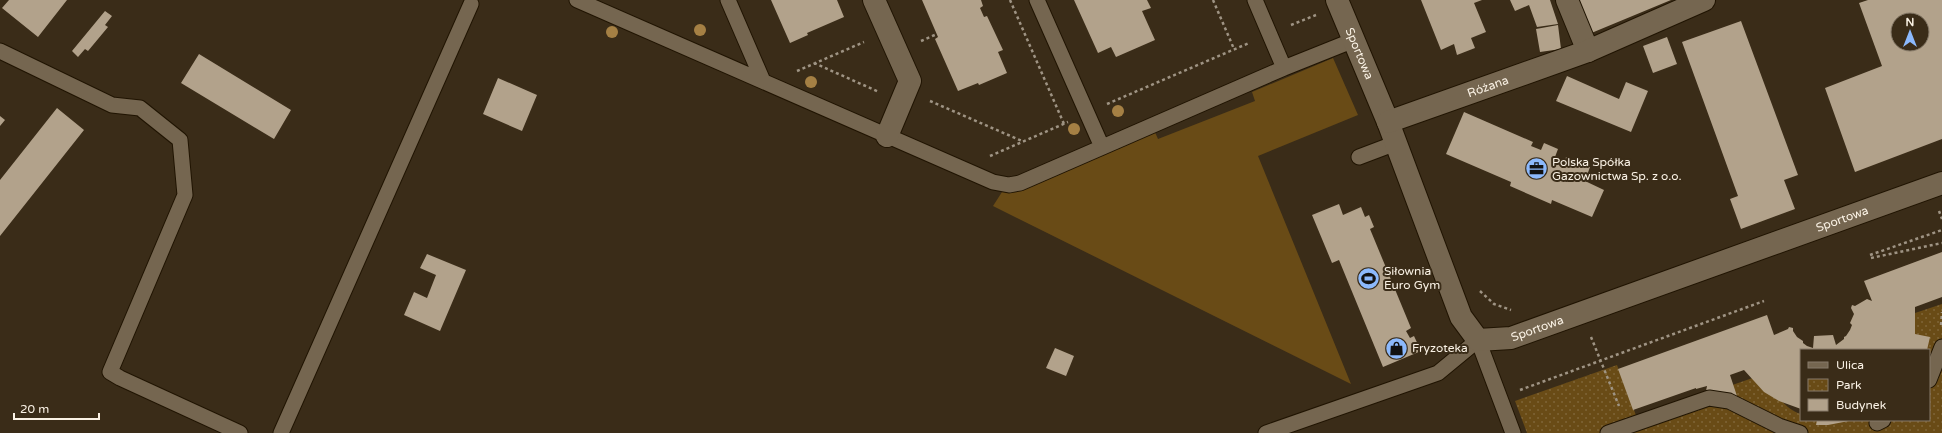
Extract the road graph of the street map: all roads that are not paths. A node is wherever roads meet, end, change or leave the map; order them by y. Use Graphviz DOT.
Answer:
graph roads {
  1 [pos="577,0"];
  2 [pos="728,0"];
  3 [pos="874,0"];
  4 [pos="1037,0"];
  5 [pos="1255,0"];
  6 [pos="1337,0"];
  7 [pos="1567,0"];
  8 [pos="1704,0"];
  9 [pos="471,4"];
  10 [pos="1354,40"];
  11 [pos="0,51"];
  12 [pos="1588,51"];
  13 [pos="1284,68"];
  14 [pos="762,81"];
  15 [pos="1388,122"];
  16 [pos="887,136"];
  17 [pos="1396,143"];
  18 [pos="1102,147"];
  19 [pos="1359,157"];
  20 [pos="1942,183"];
  21 [pos="1942,335"];
  22 [pos="1478,340"];
  23 [pos="1942,346"];
  24 [pos="1930,377"];
  25 [pos="240,433"];
  26 [pos="281,433"];
  27 [pos="1266,433"];
  28 [pos="1513,433"];
  29 [pos="1608,433"];
  30 [pos="1800,433"];
  1 -- 14 [label="lane"];
  2 -- 14 [label="lane"];
  3 -- 16 [label="street"];
  4 -- 18 [label="lane"];
  5 -- 13 [label="lane"];
  6 -- 10 [label="street, Sportowa"];
  7 -- 12 [label="street"];
  8 -- 12 [label="street, Różana"];
  9 -- 26 [label="lane"];
  10 -- 13 [label="lane"];
  10 -- 15 [label="street, Sportowa"];
  11 -- 25 [label="lane"];
  12 -- 15 [label="street, Różana"];
  13 -- 18 [label="lane"];
  14 -- 16 [label="lane"];
  15 -- 17 [label="street, Sportowa"];
  16 -- 18 [label="lane"];
  17 -- 19 [label="lane"];
  17 -- 22 [label="street, Sportowa"];
  20 -- 22 [label="street, Sportowa"];
  21 -- 23 [label="lane"];
  22 -- 27 [label="lane"];
  22 -- 28 [label="lane"];
  23 -- 24 [label="lane"];
  29 -- 30 [label="lane"];
}
